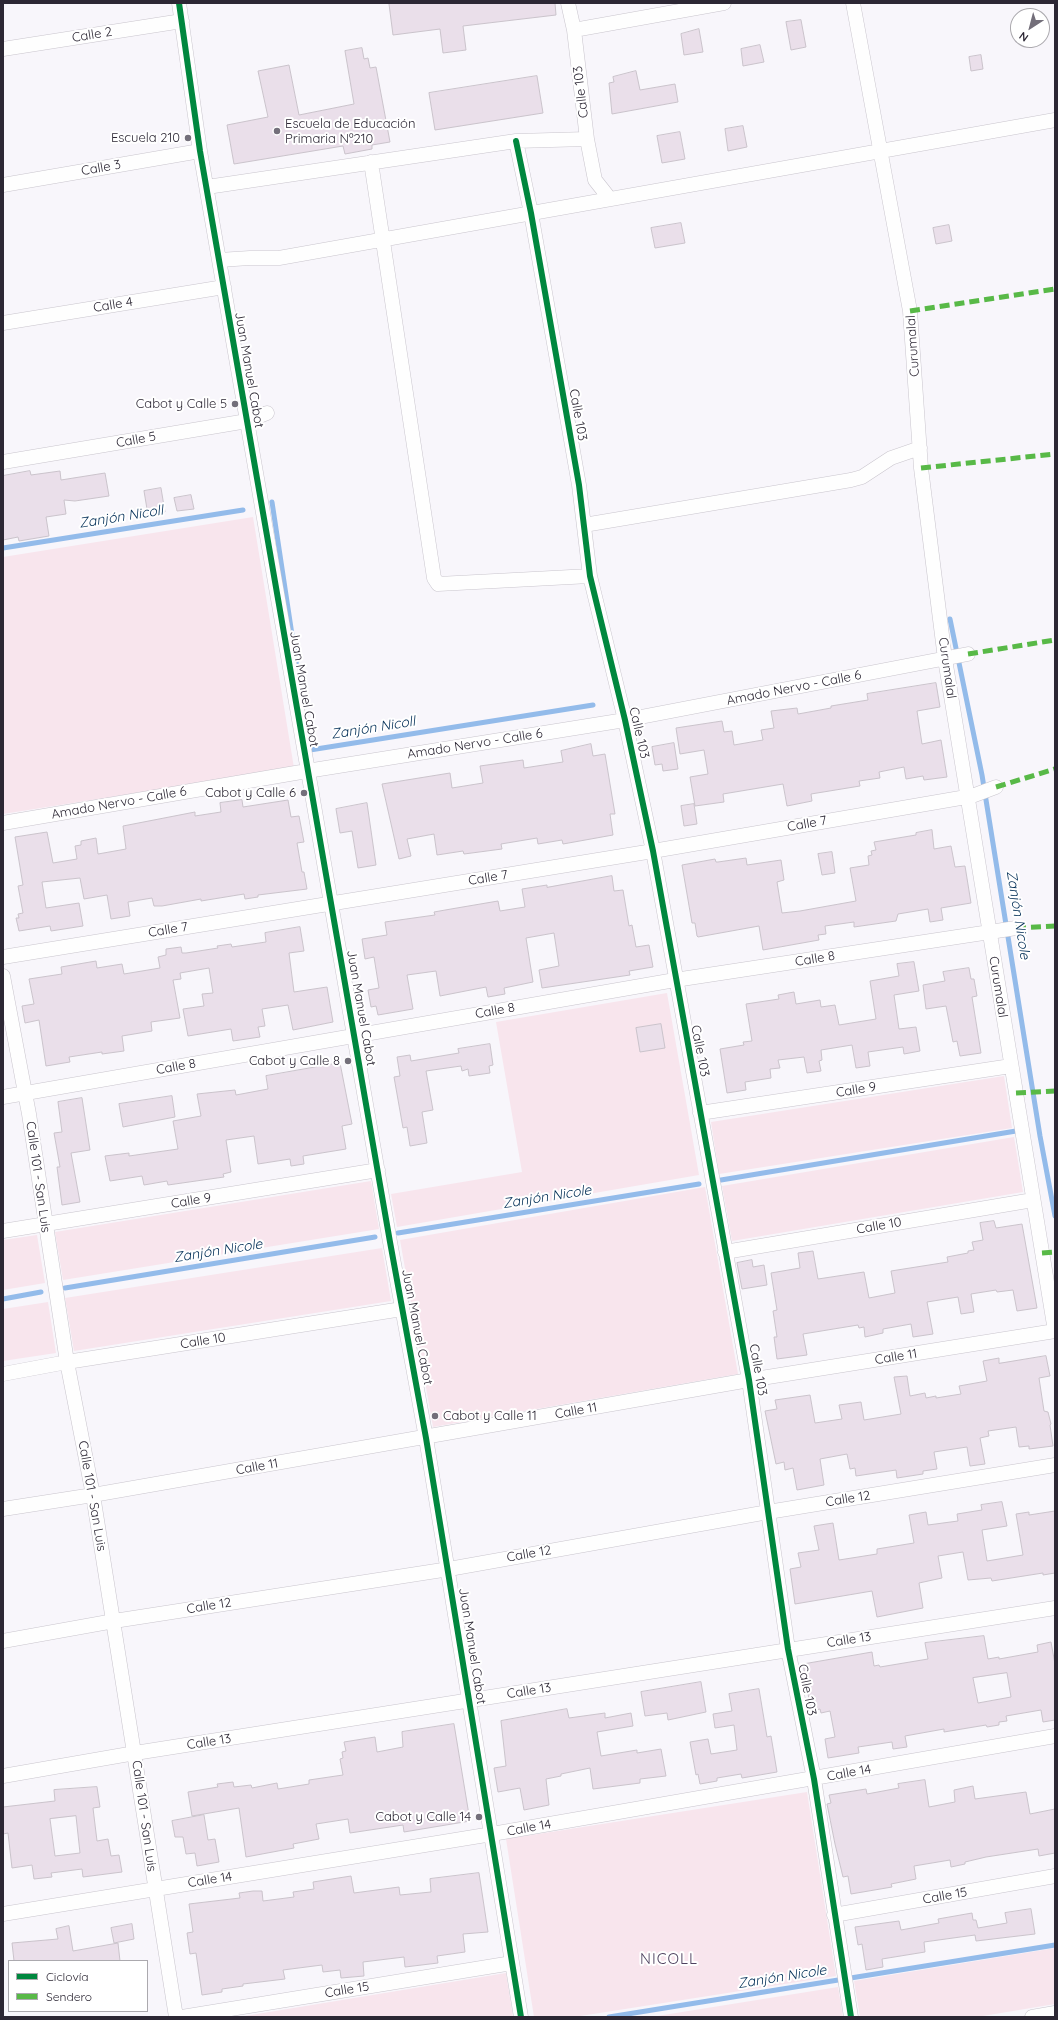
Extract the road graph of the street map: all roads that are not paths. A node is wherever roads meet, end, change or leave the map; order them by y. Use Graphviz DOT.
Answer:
graph roads {
  1 [pos="178,3"];
  2 [pos="568,3"];
  3 [pos="724,3"];
  4 [pos="852,3"];
  5 [pos="182,21"];
  6 [pos="574,30"];
  7 [pos="3,49"];
  8 [pos="1055,120"];
  9 [pos="587,139"];
  10 [pos="516,141"];
  11 [pos="879,150"];
  12 [pos="200,151"];
  13 [pos="371,162"];
  14 [pos="3,185"];
  15 [pos="207,187"];
  16 [pos="610,199"];
  17 [pos="531,213"];
  18 [pos="382,240"];
  19 [pos="219,260"];
  20 [pos="224,287"];
  21 [pos="3,323"];
  22 [pos="268,412"];
  23 [pos="247,421"];
  24 [pos="920,448"];
  25 [pos="3,462"];
  26 [pos="584,525"];
  27 [pos="590,576"];
  28 [pos="968,654"];
  29 [pos="945,659"];
  30 [pos="626,720"];
  31 [pos="307,771"];
  32 [pos="996,787"];
  33 [pos="970,796"];
  34 [pos="3,823"];
  35 [pos="653,851"];
  36 [pos="331,903"];
  37 [pos="1016,928"];
  38 [pos="989,932"];
  39 [pos="3,957"];
  40 [pos="3,976"];
  41 [pos="675,980"];
  42 [pos="355,1036"];
  43 [pos="1011,1066"];
  44 [pos="25,1094"];
  45 [pos="3,1097"];
  46 [pos="700,1113"];
  47 [pos="378,1170"];
  48 [pos="1033,1200"];
  49 [pos="44,1225"];
  50 [pos="3,1231"];
  51 [pos="725,1252"];
  52 [pos="402,1309"];
  53 [pos="1055,1331"];
  54 [pos="67,1362"];
  55 [pos="3,1374"];
  56 [pos="749,1380"];
  57 [pos="426,1438"];
  58 [pos="1055,1465"];
  59 [pos="93,1495"];
  60 [pos="3,1509"];
  61 [pos="768,1512"];
  62 [pos="449,1569"];
  63 [pos="1055,1608"];
  64 [pos="114,1621"];
  65 [pos="3,1641"];
  66 [pos="788,1649"];
  67 [pos="470,1700"];
  68 [pos="1055,1736"];
  69 [pos="135,1753"];
  70 [pos="3,1776"];
  71 [pos="814,1779"];
  72 [pos="492,1834"];
  73 [pos="1055,1876"];
  74 [pos="155,1889"];
  75 [pos="3,1914"];
  76 [pos="834,1915"];
  77 [pos="512,1963"];
  78 [pos="1055,2013"];
  79 [pos="176,2017"];
  80 [pos="182,2017"];
  81 [pos="521,2017"];
  82 [pos="852,2017"];
  83 [pos="1032,2017"];
  1 -- 5 [label="street, Juan Manuel Cabot"];
  2 -- 6 [label="street, Calle 103"];
  3 -- 6 [label="street"];
  4 -- 11 [label="street, Curumalal"];
  5 -- 7 [label="street, Calle 2"];
  5 -- 12 [label="street, Juan Manuel Cabot"];
  6 -- 9 [label="street, Calle 103"];
  8 -- 11 [label="street"];
  9 -- 10 [label="street"];
  9 -- 16 [label="street, Calle 103"];
  10 -- 13 [label="street"];
  10 -- 17 [label="street, Calle 103"];
  11 -- 16 [label="street"];
  11 -- 24 [label="street, Curumalal"];
  12 -- 14 [label="street, Calle 3"];
  12 -- 15 [label="street, Juan Manuel Cabot"];
  13 -- 15 [label="street"];
  13 -- 18 [label="street"];
  15 -- 19 [label="street, Juan Manuel Cabot"];
  16 -- 17 [label="street"];
  17 -- 18 [label="street"];
  17 -- 26 [label="street, Calle 103"];
  18 -- 19 [label="street"];
  18 -- 27 [label="street"];
  19 -- 20 [label="street, Juan Manuel Cabot"];
  20 -- 21 [label="street, Calle 4"];
  20 -- 23 [label="street, Juan Manuel Cabot"];
  22 -- 23 [label="street, Calle 5"];
  23 -- 25 [label="street, Calle 5"];
  23 -- 31 [label="street, Juan Manuel Cabot"];
  24 -- 26 [label="street"];
  24 -- 29 [label="street, Curumalal"];
  26 -- 27 [label="street, Calle 103"];
  27 -- 30 [label="street, Calle 103"];
  28 -- 29 [label="street, Amado Nervo - Calle 6"];
  29 -- 30 [label="street, Amado Nervo - Calle 6"];
  29 -- 33 [label="street, Curumalal"];
  30 -- 31 [label="street, Amado Nervo - Calle 6"];
  30 -- 35 [label="street, Calle 103"];
  31 -- 34 [label="street, Amado Nervo - Calle 6"];
  31 -- 36 [label="street, Juan Manuel Cabot"];
  32 -- 33 [label="street, Calle 7"];
  33 -- 35 [label="street, Calle 7"];
  33 -- 38 [label="street, Curumalal"];
  35 -- 36 [label="street, Calle 7"];
  35 -- 41 [label="street, Calle 103"];
  36 -- 39 [label="street, Calle 7"];
  36 -- 42 [label="street, Juan Manuel Cabot"];
  37 -- 38 [label="street, Calle 8"];
  38 -- 41 [label="street, Calle 8"];
  38 -- 43 [label="street, Curumalal"];
  40 -- 44 [label="street, Calle 101 - San Luis"];
  41 -- 42 [label="street, Calle 8"];
  41 -- 46 [label="street, Calle 103"];
  42 -- 44 [label="street, Calle 8"];
  42 -- 47 [label="street, Juan Manuel Cabot"];
  43 -- 46 [label="street, Calle 9"];
  43 -- 48 [label="street, Curumalal"];
  44 -- 45 [label="street, Calle 8"];
  44 -- 49 [label="street, Calle 101 - San Luis"];
  46 -- 51 [label="street, Calle 103"];
  47 -- 49 [label="street, Calle 9"];
  47 -- 52 [label="street, Juan Manuel Cabot"];
  48 -- 51 [label="street, Calle 10"];
  48 -- 53 [label="street, Curumalal"];
  49 -- 50 [label="street, Calle 9"];
  49 -- 54 [label="street, Calle 101 - San Luis"];
  51 -- 56 [label="street, Calle 103"];
  52 -- 54 [label="street, Calle 10"];
  52 -- 57 [label="street, Juan Manuel Cabot"];
  53 -- 56 [label="street, Calle 11"];
  54 -- 55 [label="street, Calle 10"];
  54 -- 59 [label="street, Calle 101 - San Luis"];
  56 -- 57 [label="street, Calle 11"];
  56 -- 61 [label="street, Calle 103"];
  57 -- 59 [label="street, Calle 11"];
  57 -- 62 [label="street, Juan Manuel Cabot"];
  58 -- 61 [label="street, Calle 12"];
  59 -- 60 [label="street, Calle 11"];
  59 -- 64 [label="street, Calle 101 - San Luis"];
  61 -- 62 [label="street, Calle 12"];
  61 -- 66 [label="street, Calle 103"];
  62 -- 64 [label="street, Calle 12"];
  62 -- 67 [label="street, Juan Manuel Cabot"];
  63 -- 66 [label="street, Calle 13"];
  64 -- 65 [label="street, Calle 12"];
  64 -- 69 [label="street, Calle 101 - San Luis"];
  66 -- 67 [label="street, Calle 13"];
  66 -- 71 [label="street, Calle 103"];
  67 -- 69 [label="street, Calle 13"];
  67 -- 72 [label="street, Juan Manuel Cabot"];
  68 -- 71 [label="street, Calle 14"];
  69 -- 70 [label="street, Calle 13"];
  69 -- 74 [label="street, Calle 101 - San Luis"];
  71 -- 72 [label="street, Calle 14"];
  71 -- 76 [label="street, Calle 103"];
  72 -- 74 [label="street, Calle 14"];
  72 -- 77 [label="street, Juan Manuel Cabot"];
  73 -- 76 [label="street, Calle 15"];
  74 -- 75 [label="street, Calle 14"];
  74 -- 79 [label="street, Calle 101 - San Luis"];
  76 -- 82 [label="street, Calle 103"];
  77 -- 80 [label="street, Calle 15"];
  77 -- 81 [label="street, Juan Manuel Cabot"];
  78 -- 83 [label="street"];
}
